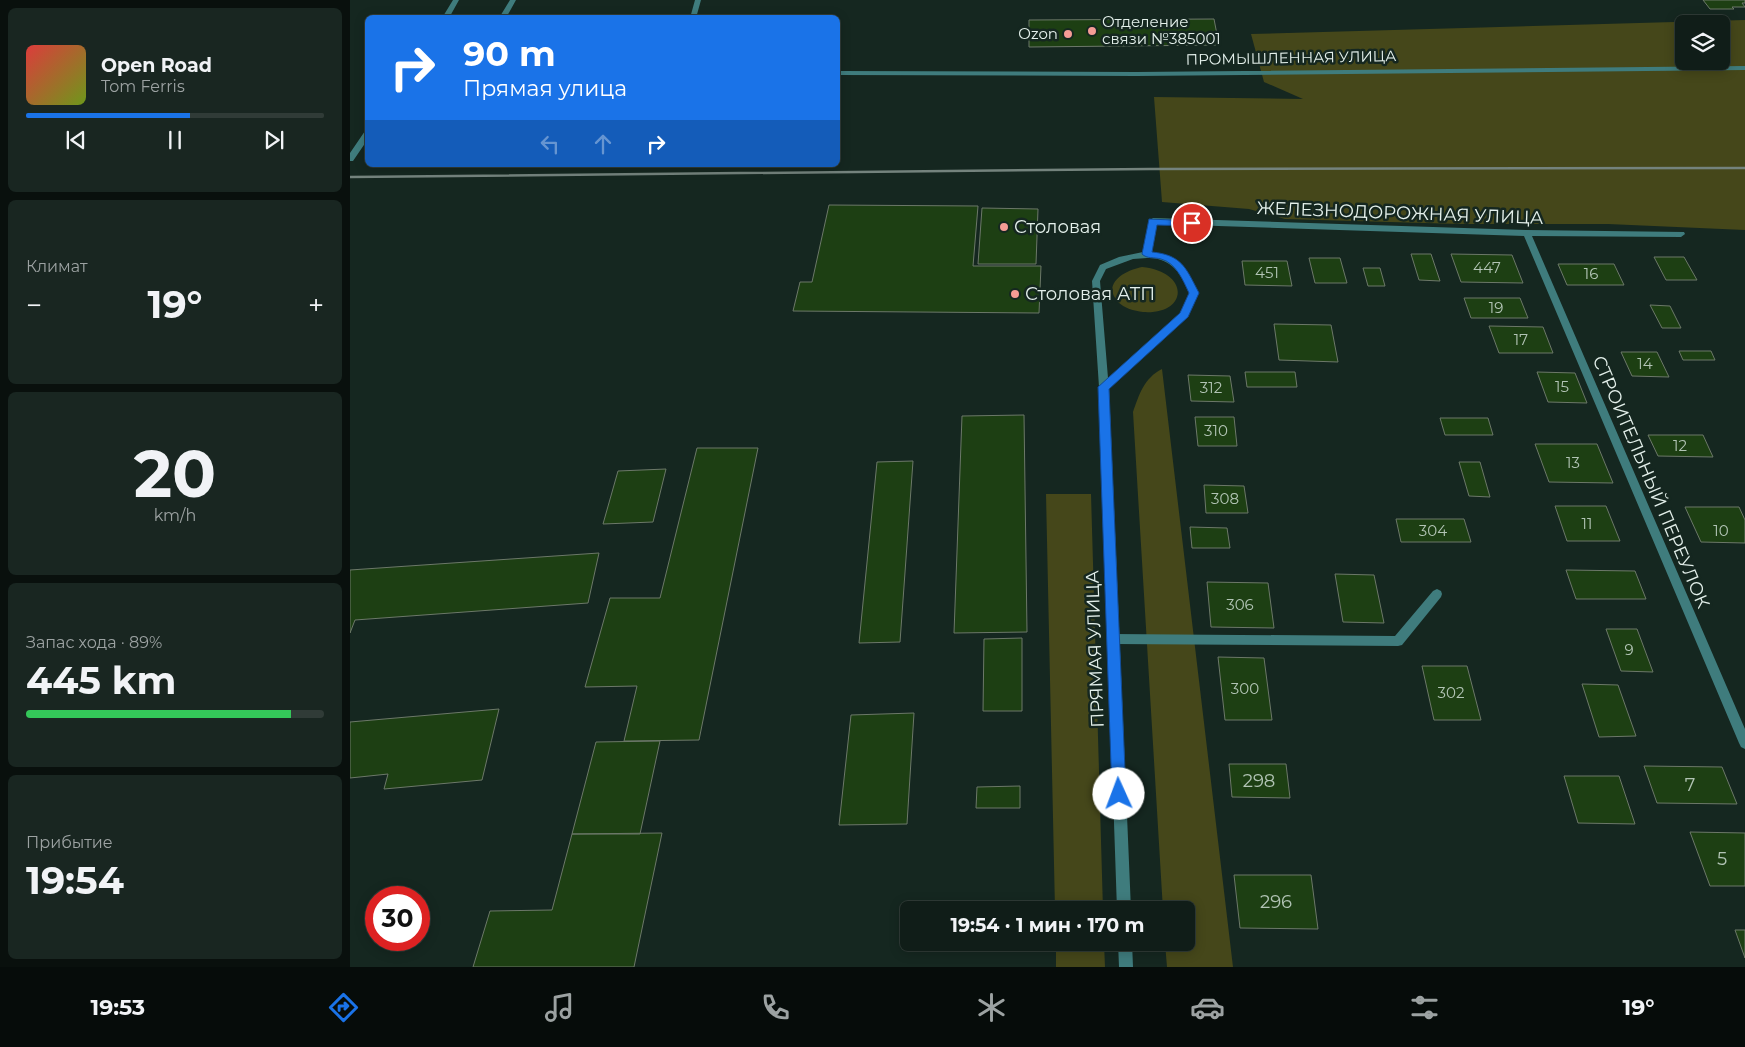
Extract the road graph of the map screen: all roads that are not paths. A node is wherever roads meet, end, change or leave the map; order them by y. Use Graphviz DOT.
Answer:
graph roads {
  1 [pos="456,0"];
  2 [pos="513,0"];
  3 [pos="698,0"];
  4 [pos="446,15"];
  5 [pos="504,15"];
  6 [pos="693,15"];
  7 [pos="1745,68"];
  8 [pos="840,73"];
  9 [pos="365,138"];
  10 [pos="350,160"];
  11 [pos="1527,233"];
  12 [pos="1681,234"];
  13 [pos="1147,254"];
  14 [pos="1104,387"];
  15 [pos="1436,594"];
  16 [pos="1113,639"];
  17 [pos="1745,743"];
  18 [pos="1124,901"];
  19 [pos="1125,951"];
  20 [pos="1126,967"];
  1 -- 4 [label="street"];
  2 -- 5 [label="street"];
  3 -- 6 [label="street"];
  7 -- 8 [label="street, ПРОМЫШЛЕННАЯ УЛИЦА"];
  9 -- 10 [label="street"];
  11 -- 12 [label="street, ЖЕЛЕЗНОДОРОЖНАЯ УЛИЦА"];
  11 -- 13 [label="street, ЖЕЛЕЗНОДОРОЖНАЯ УЛИЦА"];
  11 -- 17 [label="street, СТРОИТЕЛЬНЫЙ ПЕРЕУЛОК"];
  13 -- 14 [label="street, ПРЯМАЯ УЛИЦА"];
  13 -- 14 [label="street, ПРЯМАЯ УЛИЦА"];
  14 -- 16 [label="street, ПРЯМАЯ УЛИЦА"];
  15 -- 16 [label="street"];
  16 -- 18 [label="street, ПРЯМАЯ УЛИЦА"];
  19 -- 20 [label="street"];
}
